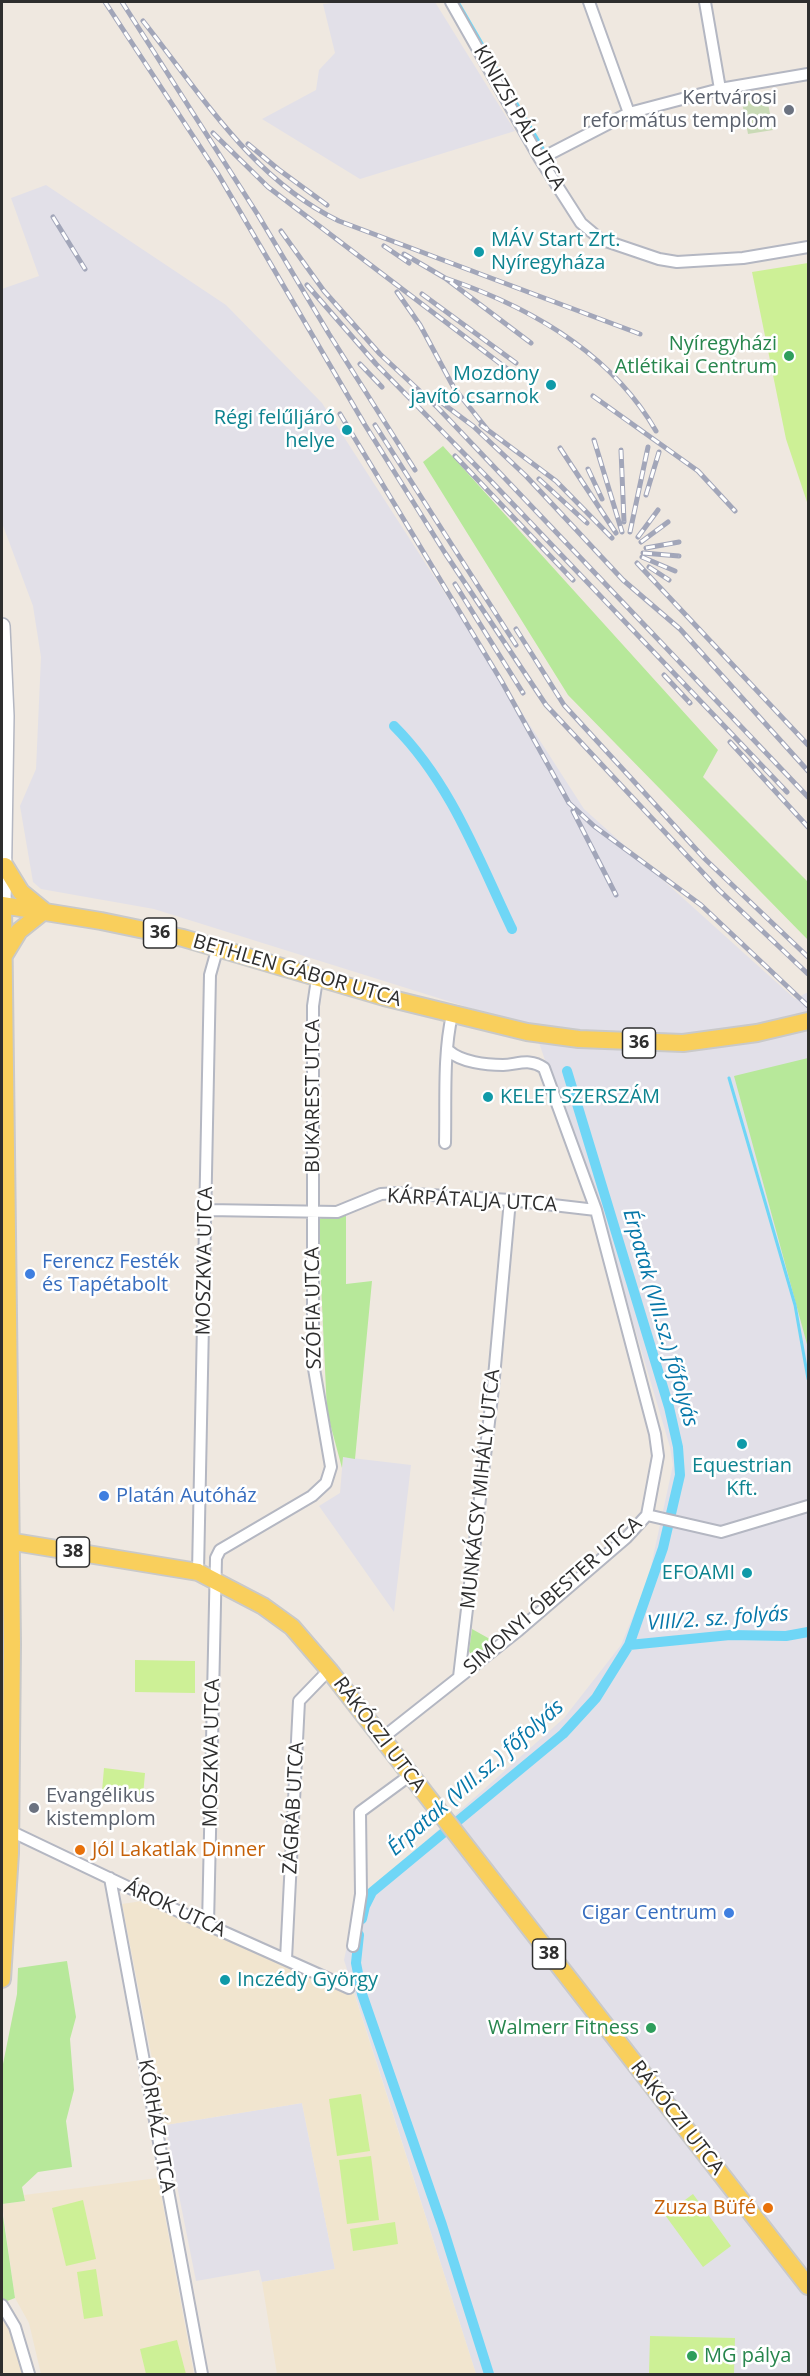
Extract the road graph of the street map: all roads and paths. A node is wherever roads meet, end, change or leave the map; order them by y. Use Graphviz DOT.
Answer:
graph roads {
  1 [pos="451,2"];
  2 [pos="589,2"];
  3 [pos="705,2"];
  4 [pos="808,74"];
  5 [pos="720,89"];
  6 [pos="628,112"];
  7 [pos="540,159"];
  8 [pos="808,247"];
  9 [pos="2,626"];
  10 [pos="5,866"];
  11 [pos="2,905"];
  12 [pos="44,911"];
  13 [pos="218,950"];
  14 [pos="4,955"];
  15 [pos="317,979"];
  16 [pos="452,1015"];
  17 [pos="801,1023"];
  18 [pos="449,1051"];
  19 [pos="445,1143"];
  20 [pos="510,1200"];
  21 [pos="206,1210"];
  22 [pos="596,1210"];
  23 [pos="312,1213"];
  24 [pos="808,1506"];
  25 [pos="647,1515"];
  26 [pos="6,1540"];
  27 [pos="199,1552"];
  28 [pos="216,1558"];
  29 [pos="198,1572"];
  30 [pos="214,1580"];
  31 [pos="329,1670"];
  32 [pos="459,1677"];
  33 [pos="381,1739"];
  34 [pos="409,1776"];
  35 [pos="6,1831"];
  36 [pos="110,1878"];
  37 [pos="208,1925"];
  38 [pos="353,1946"];
  39 [pos="286,1959"];
  40 [pos="2,1979"];
  41 [pos="349,1988"];
  42 [pos="808,2286"];
  43 [pos="2,2305"];
  44 [pos="29,2374"];
  45 [pos="202,2374"];
  1 -- 7 [label="street, KINIZSI PÁL UTCA"];
  2 -- 6 [label="street"];
  3 -- 5 [label="street"];
  4 -- 5 [label="street"];
  5 -- 6 [label="street"];
  6 -- 7 [label="street"];
  7 -- 8 [label="street, KINIZSI PÁL UTCA"];
  9 -- 10 [label="main road"];
  10 -- 11 [label="main road"];
  10 -- 12 [label="main road"];
  11 -- 12 [label="main road, BETHLEN GÁBOR UTCA / 36"];
  11 -- 14 [label="main road"];
  12 -- 13 [label="main road, BETHLEN GÁBOR UTCA / 36"];
  12 -- 14 [label="main road"];
  13 -- 15 [label="main road, BETHLEN GÁBOR UTCA / 36"];
  13 -- 21 [label="street, MOSZKVA UTCA"];
  14 -- 26 [label="main road"];
  15 -- 16 [label="main road, BETHLEN GÁBOR UTCA / 36"];
  15 -- 23 [label="street, BUKAREST UTCA"];
  16 -- 17 [label="main road, BETHLEN GÁBOR UTCA / 36"];
  16 -- 18 [label="street"];
  18 -- 19 [label="street"];
  18 -- 22 [label="street, SIMONYI ÓBESTER UTCA"];
  20 -- 22 [label="street, KÁRPÁTALJA UTCA"];
  20 -- 23 [label="street, KÁRPÁTALJA UTCA"];
  20 -- 32 [label="street, MUNKÁCSY MIHÁLY UTCA"];
  21 -- 23 [label="street, KÁRPÁTALJA UTCA"];
  21 -- 27 [label="street, MOSZKVA UTCA"];
  22 -- 25 [label="street, SIMONYI ÓBESTER UTCA"];
  23 -- 28 [label="street, SZÓFIA UTCA"];
  24 -- 25 [label="street, SIMONYI ÓBESTER UTCA"];
  25 -- 32 [label="street, SIMONYI ÓBESTER UTCA"];
  26 -- 29 [label="main road, RÁKÓCZI UTCA / 38"];
  26 -- 35 [label="main road"];
  27 -- 28 [label="street"];
  27 -- 29 [label="street, MOSZKVA UTCA"];
  28 -- 30 [label="street"];
  29 -- 30 [label="main road, RÁKÓCZI UTCA / 38"];
  30 -- 31 [label="main road, RÁKÓCZI UTCA / 38"];
  30 -- 37 [label="street, MOSZKVA UTCA"];
  31 -- 33 [label="main road, RÁKÓCZI UTCA / 38"];
  31 -- 39 [label="street, ZÁGRÁB UTCA"];
  32 -- 33 [label="street"];
  33 -- 34 [label="main road, RÁKÓCZI UTCA / 38"];
  34 -- 38 [label="street"];
  34 -- 42 [label="main road, RÁKÓCZI UTCA / 38"];
  35 -- 36 [label="street, ÁROK UTCA"];
  35 -- 40 [label="main road"];
  36 -- 37 [label="street, ÁROK UTCA"];
  36 -- 45 [label="street, KÓRHÁZ UTCA"];
  37 -- 39 [label="street, ÁROK UTCA"];
  39 -- 41 [label="street, ÁROK UTCA"];
  43 -- 44 [label="street"];
}
